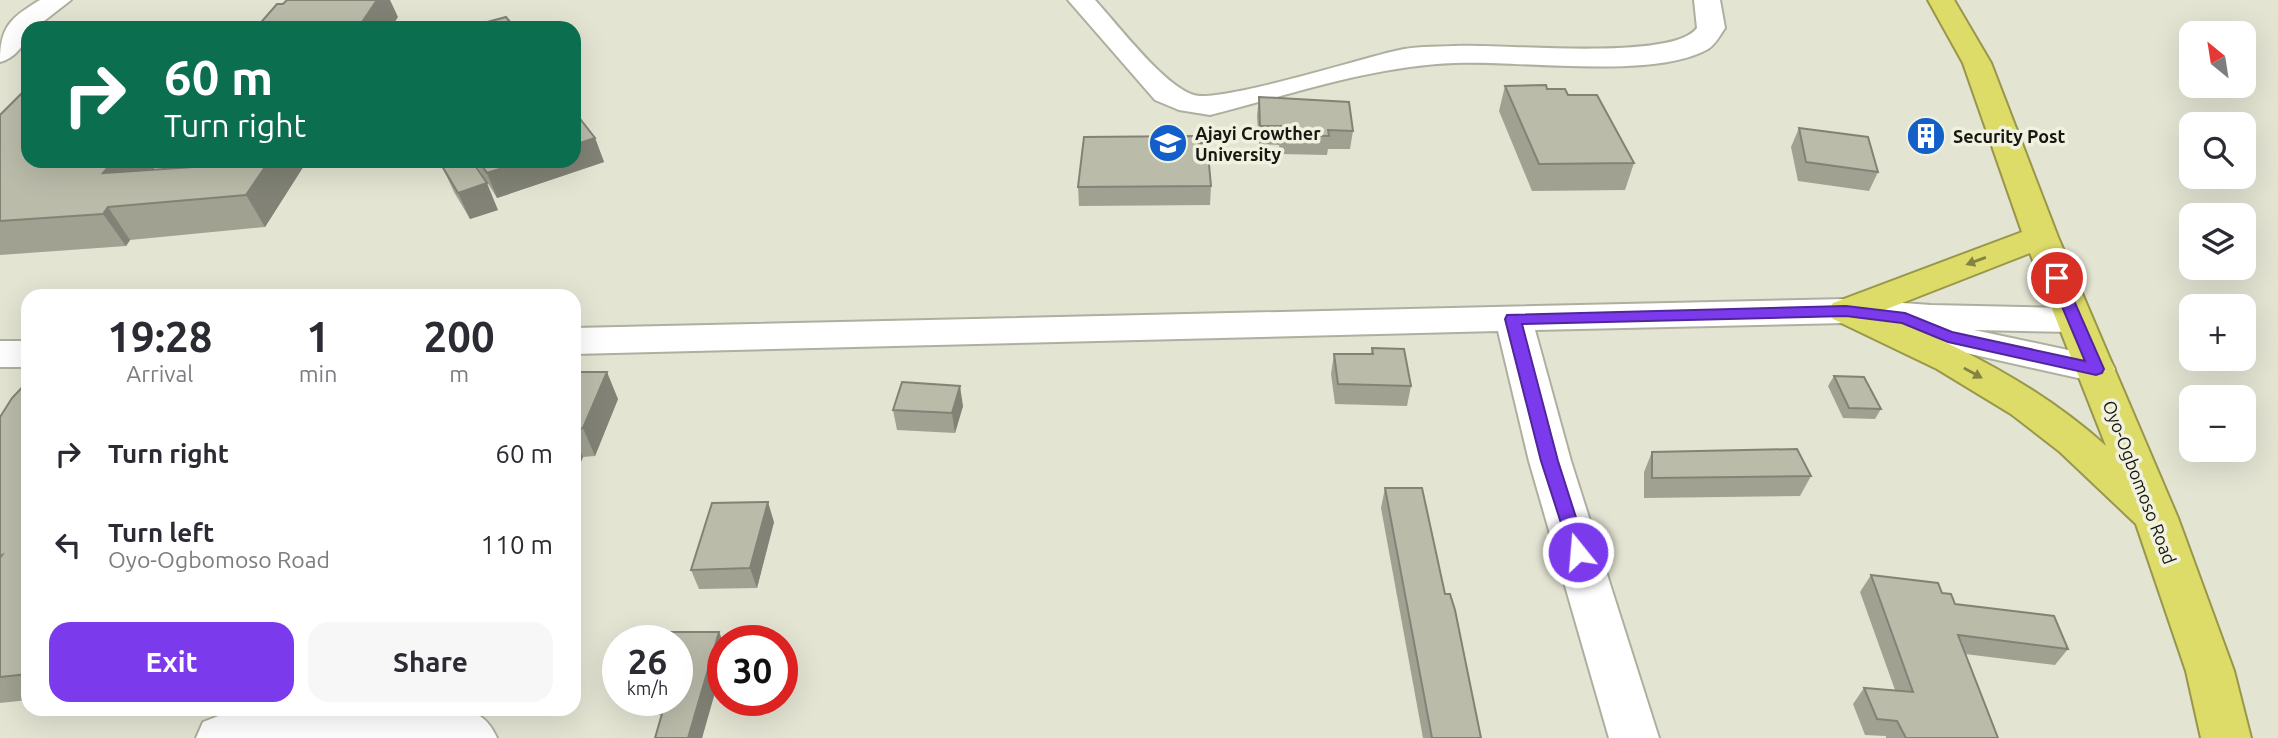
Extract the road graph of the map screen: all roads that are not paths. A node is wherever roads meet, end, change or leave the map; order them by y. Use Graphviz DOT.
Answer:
graph roads {
  1 [pos="58,0"];
  2 [pos="1081,0"];
  3 [pos="1707,0"];
  4 [pos="1941,0"];
  5 [pos="26,21"];
  6 [pos="21,28"];
  7 [pos="0,54"];
  8 [pos="2040,237"];
  9 [pos="1846,311"];
  10 [pos="1905,318"];
  11 [pos="1513,319"];
  12 [pos="2073,320"];
  13 [pos="581,341"];
  14 [pos="0,354"];
  15 [pos="21,354"];
  16 [pos="2096,369"];
  17 [pos="2156,518"];
  18 [pos="221,738"];
  19 [pos="472,738"];
  20 [pos="1634,738"];
  21 [pos="2226,738"];
  1 -- 5 [label="street"];
  2 -- 3 [label="street"];
  4 -- 8 [label="highway, Oyo-Ogbomoso Road"];
  6 -- 7 [label="street"];
  8 -- 9 [label="highway, one-way"];
  8 -- 12 [label="highway, Oyo-Ogbomoso Road"];
  9 -- 10 [label="street"];
  9 -- 11 [label="street"];
  9 -- 17 [label="highway, one-way"];
  10 -- 12 [label="street"];
  10 -- 16 [label="street"];
  11 -- 13 [label="street"];
  11 -- 20 [label="street"];
  12 -- 16 [label="highway, Oyo-Ogbomoso Road"];
  14 -- 15 [label="street"];
  16 -- 17 [label="highway, Oyo-Ogbomoso Road"];
  17 -- 21 [label="highway, Oyo-Ogbomoso Road"];
  18 -- 19 [label="street"];
}
